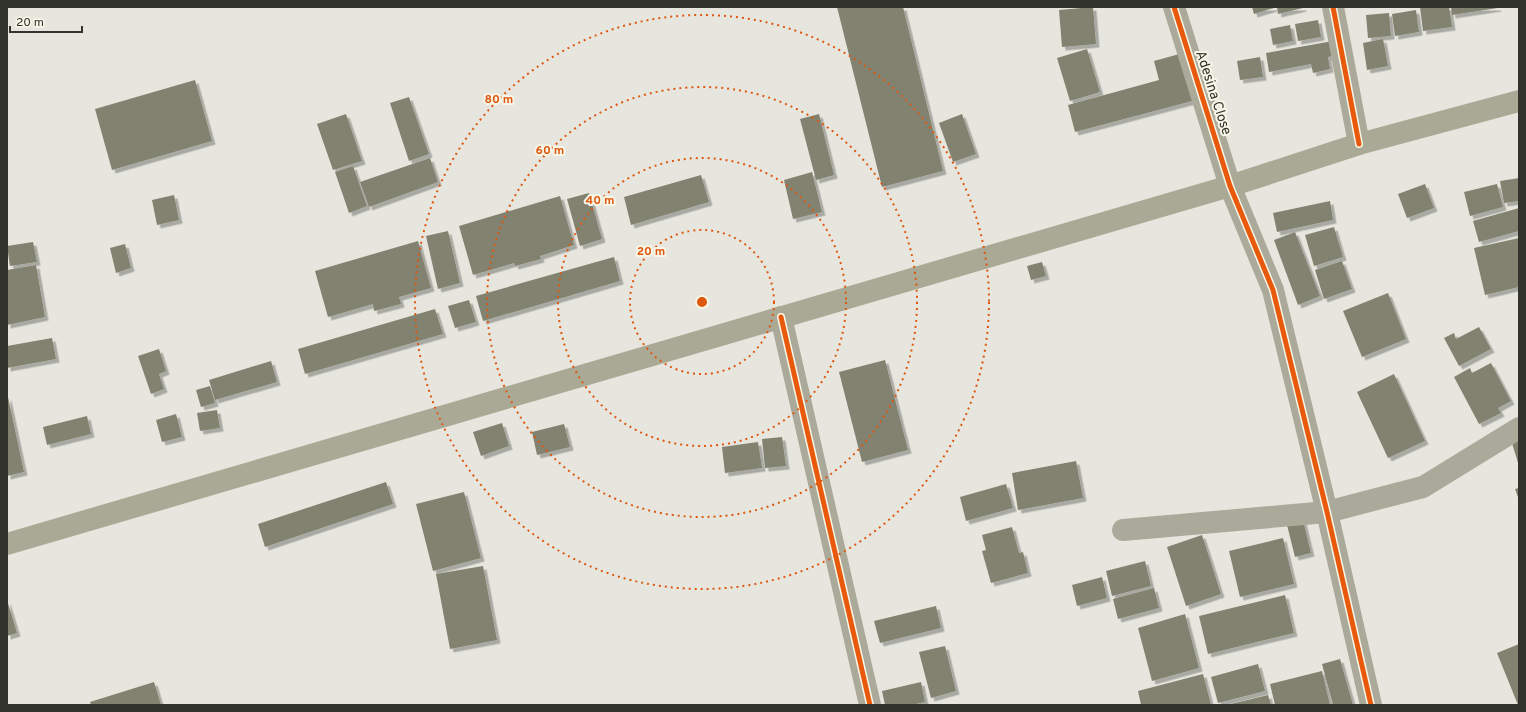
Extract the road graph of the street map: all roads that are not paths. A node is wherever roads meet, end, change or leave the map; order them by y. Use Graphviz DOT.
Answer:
graph roads {
  1 [pos="1174,7"];
  2 [pos="1333,7"];
  3 [pos="1519,101"];
  4 [pos="1358,144"];
  5 [pos="1230,186"];
  6 [pos="781,317"];
  7 [pos="1519,428"];
  8 [pos="1327,512"];
  9 [pos="1123,530"];
  10 [pos="7,544"];
  11 [pos="870,705"];
  12 [pos="1370,705"];
  1 -- 5 [label="street, Adesina Close"];
  2 -- 4 [label="street"];
  3 -- 4 [label="main road"];
  4 -- 5 [label="main road"];
  5 -- 6 [label="main road"];
  5 -- 8 [label="street, Adesina Close"];
  6 -- 10 [label="main road"];
  6 -- 11 [label="street"];
  7 -- 8 [label="street"];
  8 -- 9 [label="street"];
  8 -- 12 [label="street, Adesina Close"];
}
